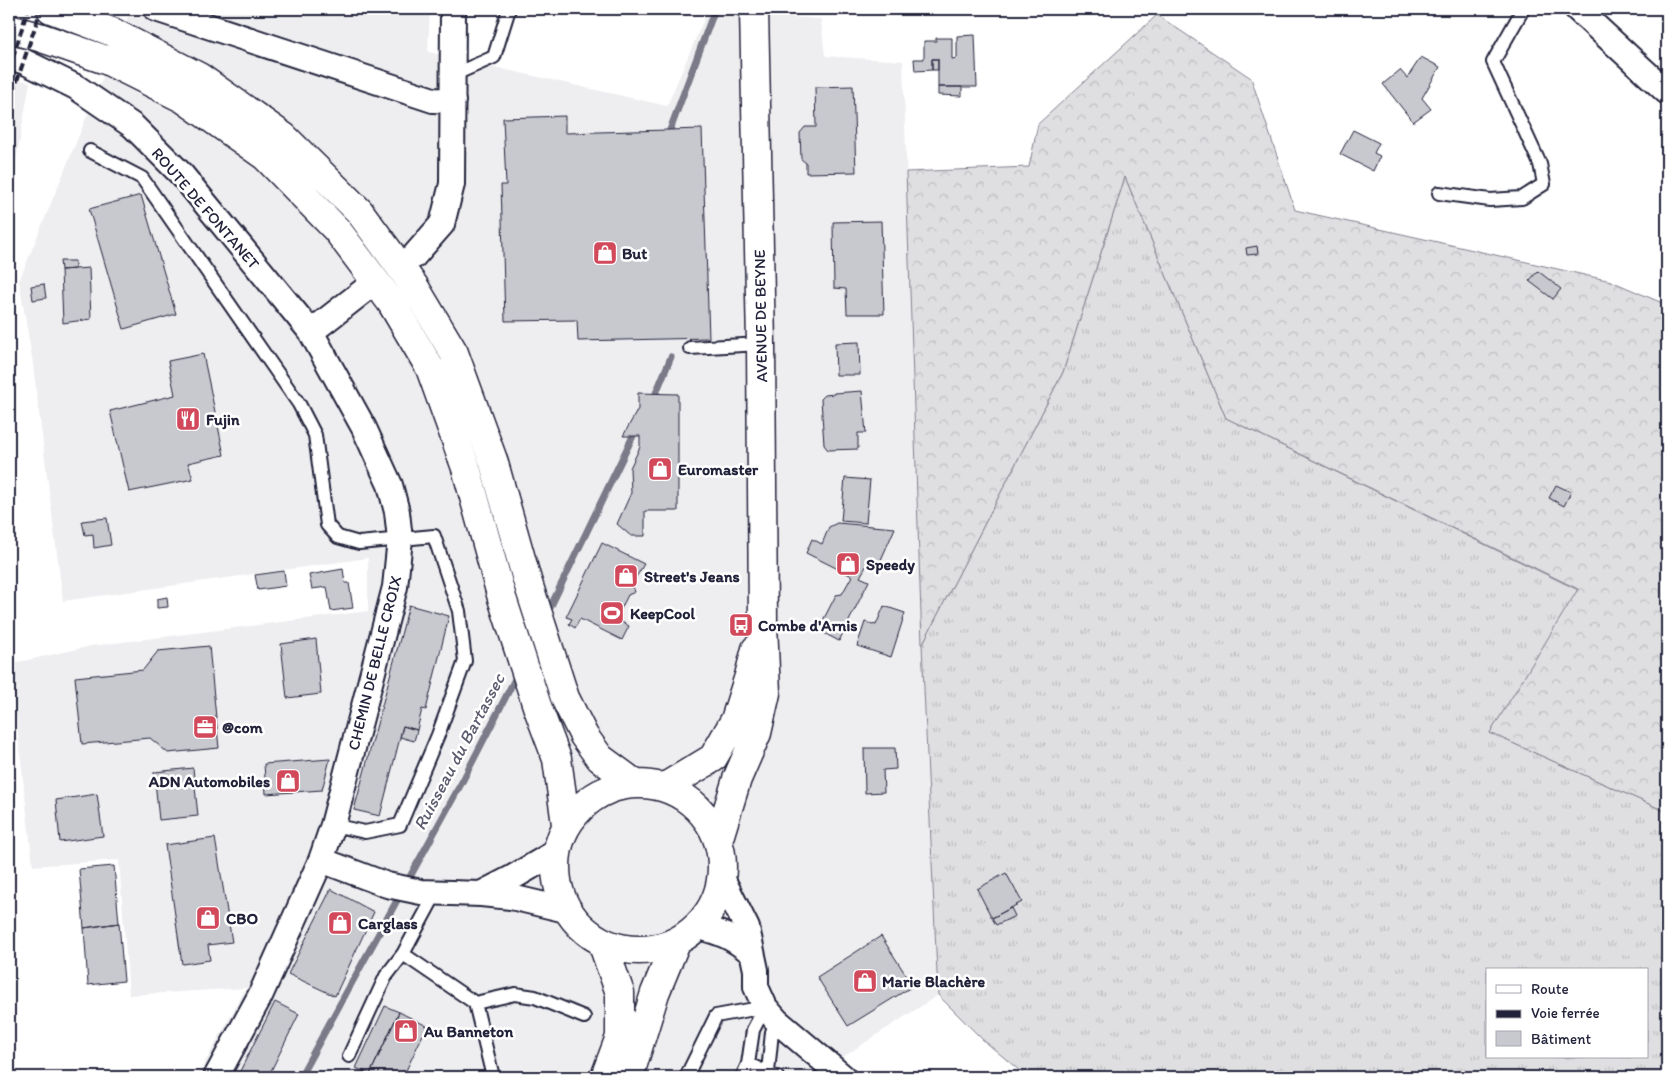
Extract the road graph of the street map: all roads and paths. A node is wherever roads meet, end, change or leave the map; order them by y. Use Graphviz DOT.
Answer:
graph roads {
  1 [pos="50,9"];
  2 [pos="156,9"];
  3 [pos="453,9"];
  4 [pos="509,9"];
  5 [pos="754,9"];
  6 [pos="1523,9"];
  7 [pos="1577,9"];
  8 [pos="9,29"];
  9 [pos="9,58"];
  10 [pos="453,75"];
  11 [pos="1667,92"];
  12 [pos="453,101"];
  13 [pos="90,150"];
  14 [pos="1439,192"];
  15 [pos="414,256"];
  16 [pos="366,290"];
  17 [pos="310,332"];
  18 [pos="761,344"];
  19 [pos="690,348"];
  20 [pos="400,539"];
  21 [pos="763,624"];
  22 [pos="634,783"];
  23 [pos="665,788"];
  24 [pos="566,824"];
  25 [pos="333,825"];
  26 [pos="718,840"];
  27 [pos="556,852"];
  28 [pos="321,860"];
  29 [pos="722,878"];
  30 [pos="428,891"];
  31 [pos="481,894"];
  32 [pos="566,910"];
  33 [pos="698,927"];
  34 [pos="602,942"];
  35 [pos="676,942"];
  36 [pos="752,953"];
  37 [pos="403,954"];
  38 [pos="475,1003"];
  39 [pos="771,1014"];
  40 [pos="584,1017"];
  41 [pos="349,1056"];
  42 [pos="748,1064"];
  43 [pos="773,1075"];
  44 [pos="216,1077"];
  45 [pos="492,1077"];
  46 [pos="605,1077"];
  47 [pos="629,1077"];
  48 [pos="686,1077"];
  49 [pos="742,1077"];
  50 [pos="843,1077"];
  1 -- 22 [label="main road"];
  2 -- 12 [label="street"];
  3 -- 10 [label="street"];
  4 -- 10 [label="lane"];
  5 -- 18 [label="main road, AVENUE DE BEYNE"];
  6 -- 14 [label="lane"];
  7 -- 11 [label="street"];
  8 -- 24 [label="main road"];
  9 -- 17 [label="street, ROUTE DE FONTANET"];
  10 -- 12 [label="street"];
  12 -- 15 [label="street"];
  13 -- 20 [label="lane"];
  16 -- 17 [label="street"];
  17 -- 20 [label="street, CHEMIN DE BELLE CROIX"];
  18 -- 19 [label="lane"];
  18 -- 21 [label="main road, AVENUE DE BEYNE"];
  20 -- 25 [label="street, CHEMIN DE BELLE CROIX"];
  20 -- 25 [label="lane"];
  21 -- 23 [label="main road, AVENUE DE BEYNE"];
  21 -- 26 [label="main road, AVENUE DE BEYNE"];
  22 -- 23 [label="main road"];
  22 -- 24 [label="main road"];
  23 -- 26 [label="main road"];
  24 -- 27 [label="main road"];
  25 -- 28 [label="street, CHEMIN DE BELLE CROIX"];
  26 -- 29 [label="main road"];
  27 -- 31 [label="street"];
  27 -- 32 [label="main road"];
  28 -- 30 [label="street"];
  28 -- 44 [label="street, CHEMIN DE BELLE CROIX"];
  29 -- 33 [label="main road"];
  29 -- 36 [label="street"];
  30 -- 31 [label="street"];
  30 -- 37 [label="lane"];
  31 -- 32 [label="street"];
  32 -- 34 [label="main road"];
  33 -- 35 [label="main road"];
  33 -- 36 [label="street"];
  34 -- 35 [label="main road"];
  34 -- 46 [label="main road"];
  35 -- 47 [label="main road"];
  36 -- 39 [label="street"];
  37 -- 38 [label="lane"];
  37 -- 41 [label="lane"];
  38 -- 40 [label="lane"];
  38 -- 45 [label="lane"];
  39 -- 42 [label="lane"];
  39 -- 43 [label="lane"];
  39 -- 48 [label="lane"];
  39 -- 50 [label="street"];
  42 -- 43 [label="lane"];
  42 -- 49 [label="lane"];
}
